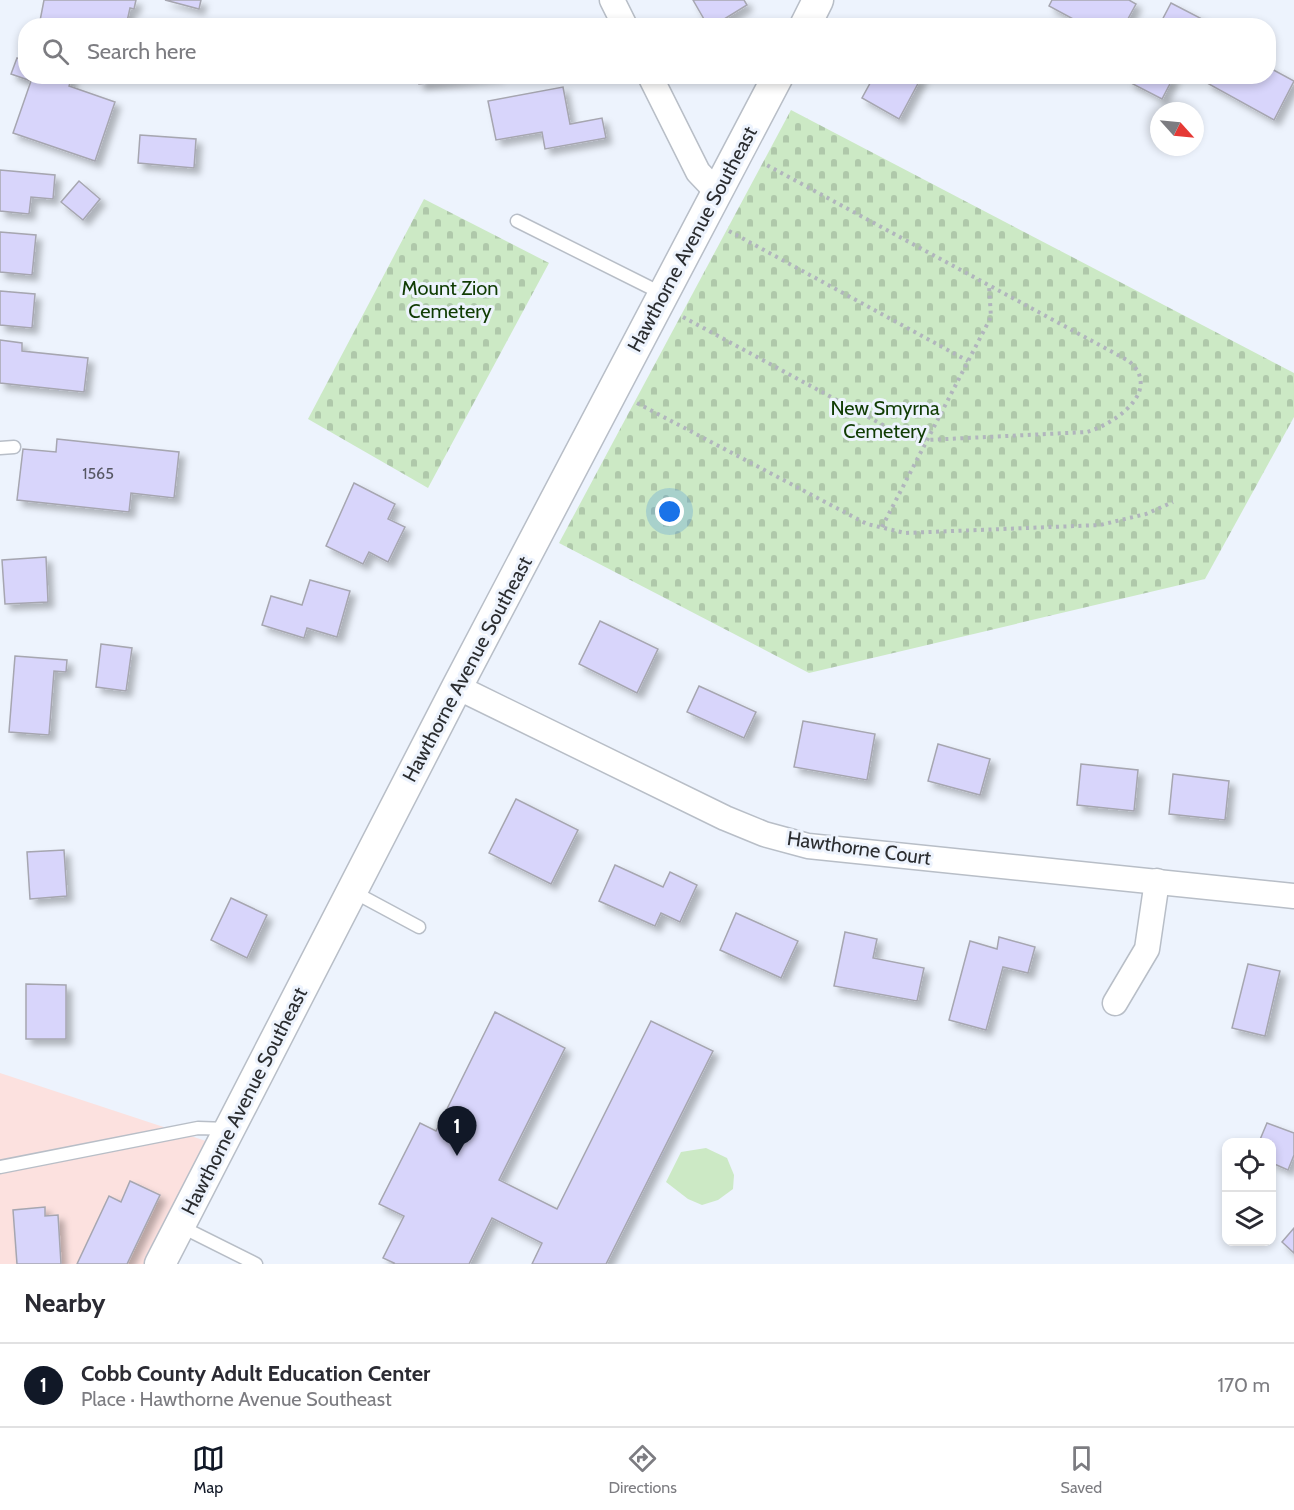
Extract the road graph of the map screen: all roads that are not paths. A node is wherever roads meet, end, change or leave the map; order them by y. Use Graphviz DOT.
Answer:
graph roads {
  1 [pos="612,0"];
  2 [pos="818,0"];
  3 [pos="621,18"];
  4 [pos="809,18"];
  5 [pos="654,84"];
  6 [pos="774,84"];
  7 [pos="710,205"];
  8 [pos="517,221"];
  9 [pos="661,299"];
  10 [pos="14,447"];
  11 [pos="0,448"];
  12 [pos="457,687"];
  13 [pos="1157,881"];
  14 [pos="352,891"];
  15 [pos="1294,896"];
  16 [pos="419,927"];
  17 [pos="1114,1003"];
  18 [pos="229,1130"];
  19 [pos="0,1167"];
  20 [pos="180,1226"];
  21 [pos="160,1264"];
  22 [pos="256,1264"];
  1 -- 3 [label="street"];
  2 -- 4 [label="street"];
  5 -- 7 [label="street"];
  6 -- 7 [label="street, Hawthorne Avenue Southeast"];
  7 -- 9 [label="street, Hawthorne Avenue Southeast"];
  8 -- 9 [label="lane"];
  9 -- 12 [label="street, Hawthorne Avenue Southeast"];
  10 -- 11 [label="lane"];
  12 -- 13 [label="street, Hawthorne Court"];
  12 -- 14 [label="street, Hawthorne Avenue Southeast"];
  13 -- 15 [label="street, Hawthorne Court"];
  13 -- 17 [label="street"];
  14 -- 16 [label="lane"];
  14 -- 18 [label="street, Hawthorne Avenue Southeast"];
  18 -- 19 [label="lane"];
  18 -- 20 [label="street, Hawthorne Avenue Southeast"];
  20 -- 21 [label="street, Hawthorne Avenue Southeast"];
  20 -- 22 [label="lane"];
}
